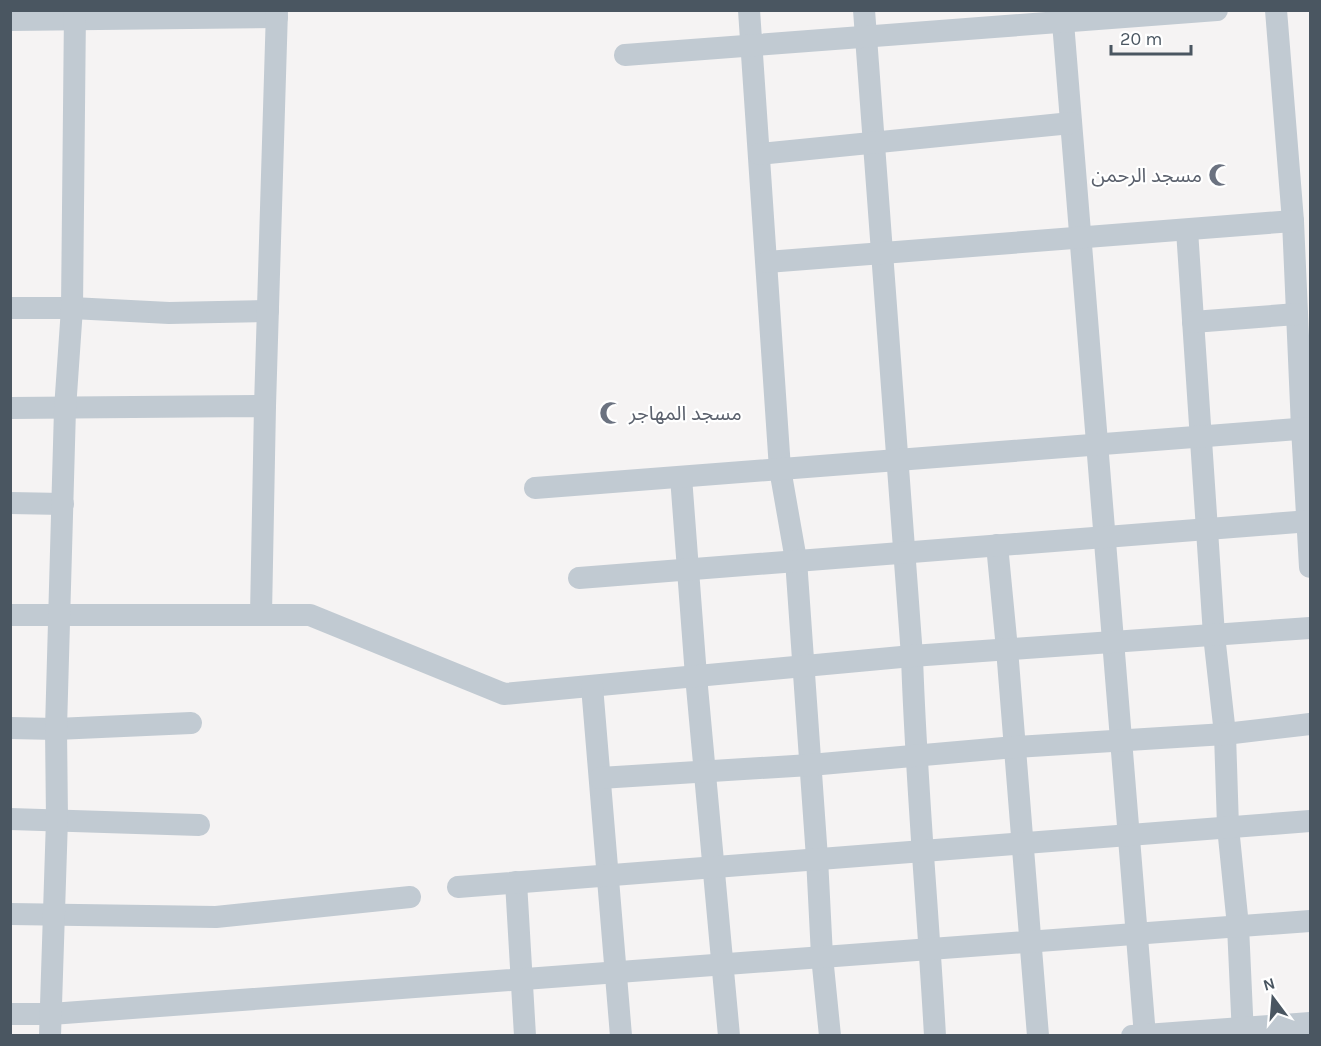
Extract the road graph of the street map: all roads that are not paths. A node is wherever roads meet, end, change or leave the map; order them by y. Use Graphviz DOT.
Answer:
graph roads {
  1 [pos="749,10"];
  2 [pos="864,10"];
  3 [pos="1217,10"];
  4 [pos="1276,10"];
  5 [pos="1171,12"];
  6 [pos="277,14"];
  7 [pos="74,16"];
  8 [pos="1062,16"];
  9 [pos="10,20"];
  10 [pos="958,20"];
  11 [pos="866,37"];
  12 [pos="751,46"];
  13 [pos="625,55"];
  14 [pos="1071,123"];
  15 [pos="874,143"];
  16 [pos="759,154"];
  17 [pos="1293,221"];
  18 [pos="1187,230"];
  19 [pos="1081,238"];
  20 [pos="882,253"];
  21 [pos="767,262"];
  22 [pos="10,308"];
  23 [pos="72,308"];
  24 [pos="268,311"];
  25 [pos="1297,314"];
  26 [pos="1193,322"];
  27 [pos="265,406"];
  28 [pos="10,408"];
  29 [pos="65,409"];
  30 [pos="1306,428"];
  31 [pos="1201,436"];
  32 [pos="1097,444"];
  33 [pos="898,460"];
  34 [pos="780,469"];
  35 [pos="681,477"];
  36 [pos="535,488"];
  37 [pos="10,504"];
  38 [pos="63,504"];
  39 [pos="1309,521"];
  40 [pos="1207,529"];
  41 [pos="1105,537"];
  42 [pos="997,545"];
  43 [pos="905,552"];
  44 [pos="796,560"];
  45 [pos="1311,567"];
  46 [pos="688,569"];
  47 [pos="579,578"];
  48 [pos="10,615"];
  49 [pos="261,615"];
  50 [pos="60,616"];
  51 [pos="1311,628"];
  52 [pos="1214,635"];
  53 [pos="1113,642"];
  54 [pos="1007,649"];
  55 [pos="912,656"];
  56 [pos="804,666"];
  57 [pos="696,676"];
  58 [pos="592,686"];
  59 [pos="191,723"];
  60 [pos="1311,724"];
  61 [pos="10,728"];
  62 [pos="56,729"];
  63 [pos="1225,734"];
  64 [pos="1121,740"];
  65 [pos="1015,747"];
  66 [pos="915,754"];
  67 [pos="810,765"];
  68 [pos="705,772"];
  69 [pos="600,778"];
  70 [pos="10,819"];
  71 [pos="57,819"];
  72 [pos="1311,821"];
  73 [pos="199,825"];
  74 [pos="1228,827"];
  75 [pos="1129,835"];
  76 [pos="1022,843"];
  77 [pos="924,851"];
  78 [pos="817,858"];
  79 [pos="714,867"];
  80 [pos="608,875"];
  81 [pos="516,882"];
  82 [pos="458,887"];
  83 [pos="410,897"];
  84 [pos="10,914"];
  85 [pos="53,914"];
  86 [pos="1311,921"];
  87 [pos="1238,926"];
  88 [pos="1137,934"];
  89 [pos="1030,942"];
  90 [pos="930,949"];
  91 [pos="822,956"];
  92 [pos="722,964"];
  93 [pos="615,972"];
  94 [pos="522,978"];
  95 [pos="10,1014"];
  96 [pos="1311,1023"];
  97 [pos="50,1024"];
  98 [pos="1242,1031"];
  99 [pos="525,1035"];
  100 [pos="621,1035"];
  101 [pos="729,1035"];
  102 [pos="830,1035"];
  103 [pos="935,1035"];
  104 [pos="1038,1035"];
  105 [pos="1141,1035"];
  1 -- 12 [label="street"];
  2 -- 11 [label="street"];
  3 -- 5 [label="street"];
  4 -- 17 [label="street"];
  5 -- 8 [label="street"];
  6 -- 7 [label="street"];
  6 -- 24 [label="street"];
  7 -- 9 [label="street"];
  7 -- 23 [label="street"];
  8 -- 10 [label="street"];
  8 -- 14 [label="street"];
  10 -- 11 [label="street"];
  11 -- 12 [label="street"];
  11 -- 15 [label="street"];
  12 -- 13 [label="street"];
  12 -- 16 [label="street"];
  14 -- 15 [label="street"];
  14 -- 19 [label="street"];
  15 -- 16 [label="street"];
  15 -- 20 [label="street"];
  16 -- 21 [label="street"];
  17 -- 18 [label="street"];
  17 -- 25 [label="street"];
  18 -- 19 [label="street"];
  18 -- 26 [label="street"];
  19 -- 20 [label="street"];
  19 -- 32 [label="street"];
  20 -- 21 [label="street"];
  20 -- 33 [label="street"];
  21 -- 34 [label="street"];
  22 -- 23 [label="street"];
  23 -- 24 [label="street"];
  23 -- 29 [label="street"];
  24 -- 27 [label="street"];
  25 -- 26 [label="street"];
  25 -- 30 [label="street"];
  26 -- 31 [label="street"];
  27 -- 29 [label="street"];
  27 -- 49 [label="street"];
  28 -- 29 [label="street"];
  29 -- 38 [label="street"];
  30 -- 31 [label="street"];
  30 -- 39 [label="street"];
  31 -- 32 [label="street"];
  31 -- 40 [label="street"];
  32 -- 33 [label="street"];
  32 -- 41 [label="street"];
  33 -- 34 [label="street"];
  33 -- 43 [label="street"];
  34 -- 35 [label="street"];
  34 -- 44 [label="street"];
  35 -- 36 [label="street"];
  35 -- 46 [label="street"];
  37 -- 38 [label="street"];
  38 -- 50 [label="street"];
  39 -- 40 [label="street"];
  39 -- 45 [label="street"];
  40 -- 41 [label="street"];
  40 -- 52 [label="street"];
  41 -- 42 [label="street"];
  41 -- 53 [label="street"];
  42 -- 43 [label="street"];
  42 -- 54 [label="street"];
  43 -- 44 [label="street"];
  43 -- 55 [label="street"];
  44 -- 46 [label="street"];
  44 -- 56 [label="street"];
  46 -- 47 [label="street"];
  46 -- 57 [label="street"];
  48 -- 50 [label="street"];
  49 -- 50 [label="street"];
  49 -- 58 [label="street"];
  50 -- 62 [label="street"];
  51 -- 52 [label="street"];
  52 -- 53 [label="street"];
  52 -- 63 [label="street"];
  53 -- 54 [label="street"];
  53 -- 64 [label="street"];
  54 -- 55 [label="street"];
  54 -- 65 [label="street"];
  55 -- 56 [label="street"];
  55 -- 66 [label="street"];
  56 -- 57 [label="street"];
  56 -- 67 [label="street"];
  57 -- 58 [label="street"];
  57 -- 68 [label="street"];
  58 -- 69 [label="street"];
  59 -- 62 [label="street"];
  60 -- 63 [label="street"];
  61 -- 62 [label="street"];
  62 -- 71 [label="street"];
  63 -- 64 [label="street"];
  63 -- 74 [label="street"];
  64 -- 65 [label="street"];
  64 -- 75 [label="street"];
  65 -- 66 [label="street"];
  65 -- 76 [label="street"];
  66 -- 67 [label="street"];
  66 -- 77 [label="street"];
  67 -- 68 [label="street"];
  67 -- 78 [label="street"];
  68 -- 69 [label="street"];
  68 -- 79 [label="street"];
  69 -- 80 [label="street"];
  70 -- 71 [label="street"];
  71 -- 73 [label="street"];
  71 -- 85 [label="street"];
  72 -- 74 [label="street"];
  74 -- 75 [label="street"];
  74 -- 87 [label="street"];
  75 -- 76 [label="street"];
  75 -- 88 [label="street"];
  76 -- 77 [label="street"];
  76 -- 89 [label="street"];
  77 -- 78 [label="street"];
  77 -- 90 [label="street"];
  78 -- 79 [label="street"];
  78 -- 91 [label="street"];
  79 -- 80 [label="street"];
  79 -- 92 [label="street"];
  80 -- 81 [label="street"];
  80 -- 93 [label="street"];
  81 -- 82 [label="street"];
  81 -- 94 [label="street"];
  83 -- 85 [label="street"];
  84 -- 85 [label="street"];
  85 -- 97 [label="street"];
  86 -- 87 [label="street"];
  87 -- 88 [label="street"];
  87 -- 98 [label="street"];
  88 -- 89 [label="street"];
  88 -- 105 [label="street"];
  89 -- 90 [label="street"];
  89 -- 104 [label="street"];
  90 -- 91 [label="street"];
  90 -- 103 [label="street"];
  91 -- 92 [label="street"];
  91 -- 102 [label="street"];
  92 -- 93 [label="street"];
  92 -- 101 [label="street"];
  93 -- 94 [label="street"];
  93 -- 100 [label="street"];
  94 -- 97 [label="street"];
  94 -- 99 [label="street"];
  95 -- 97 [label="street"];
  96 -- 98 [label="street"];
  98 -- 105 [label="street"];
}
